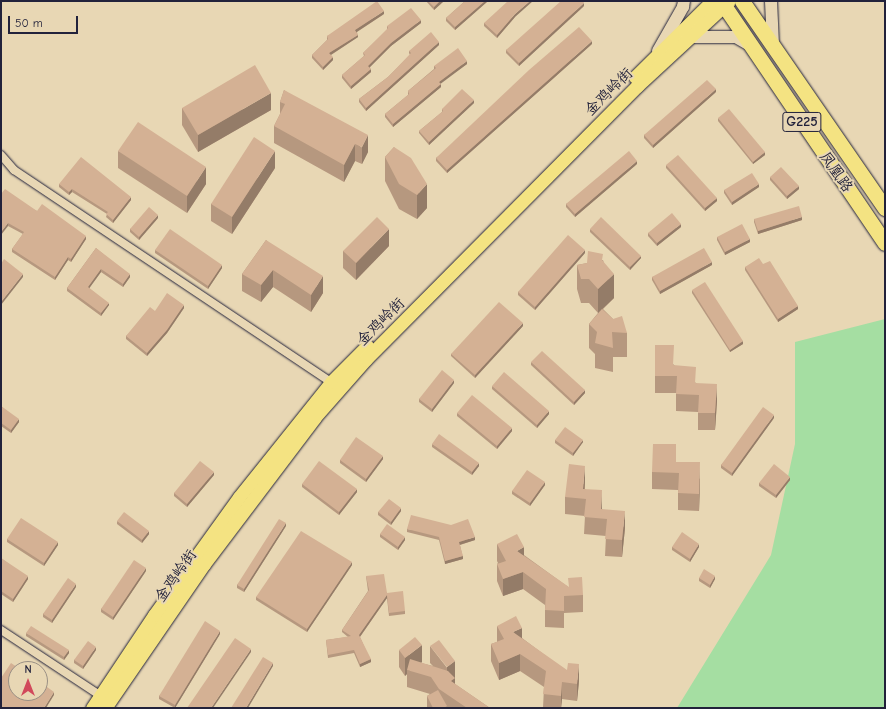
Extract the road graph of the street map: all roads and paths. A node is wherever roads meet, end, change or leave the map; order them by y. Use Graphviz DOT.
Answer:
graph roads {
  1 [pos="684,1"];
  2 [pos="742,1"];
  3 [pos="771,1"];
  4 [pos="722,2"];
  5 [pos="690,37"];
  6 [pos="748,44"];
  7 [pos="773,48"];
  8 [pos="654,58"];
  9 [pos="1,155"];
  10 [pos="885,208"];
  11 [pos="885,243"];
  12 [pos="331,382"];
  13 [pos="1,630"];
  14 [pos="103,702"];
  15 [pos="92,708"];
  1 -- 8 [label="main road"];
  2 -- 7 [label="highway, 凤凰路 / G225"];
  3 -- 7 [label="main road"];
  4 -- 5 [label="main road, 金鸡岭街"];
  4 -- 6 [label="highway, 凤凰路 / G225"];
  4 -- 8 [label="main road, 金鸡岭街"];
  5 -- 6 [label="main road"];
  5 -- 14 [label="main road, 金鸡岭街"];
  6 -- 11 [label="highway, 凤凰路 / G225"];
  7 -- 10 [label="highway, 凤凰路 / G225"];
  8 -- 12 [label="main road, 金鸡岭街"];
  9 -- 12 [label="street"];
  12 -- 14 [label="main road, 金鸡岭街"];
  13 -- 14 [label="street"];
  14 -- 15 [label="main road, 金鸡岭街"];
}
